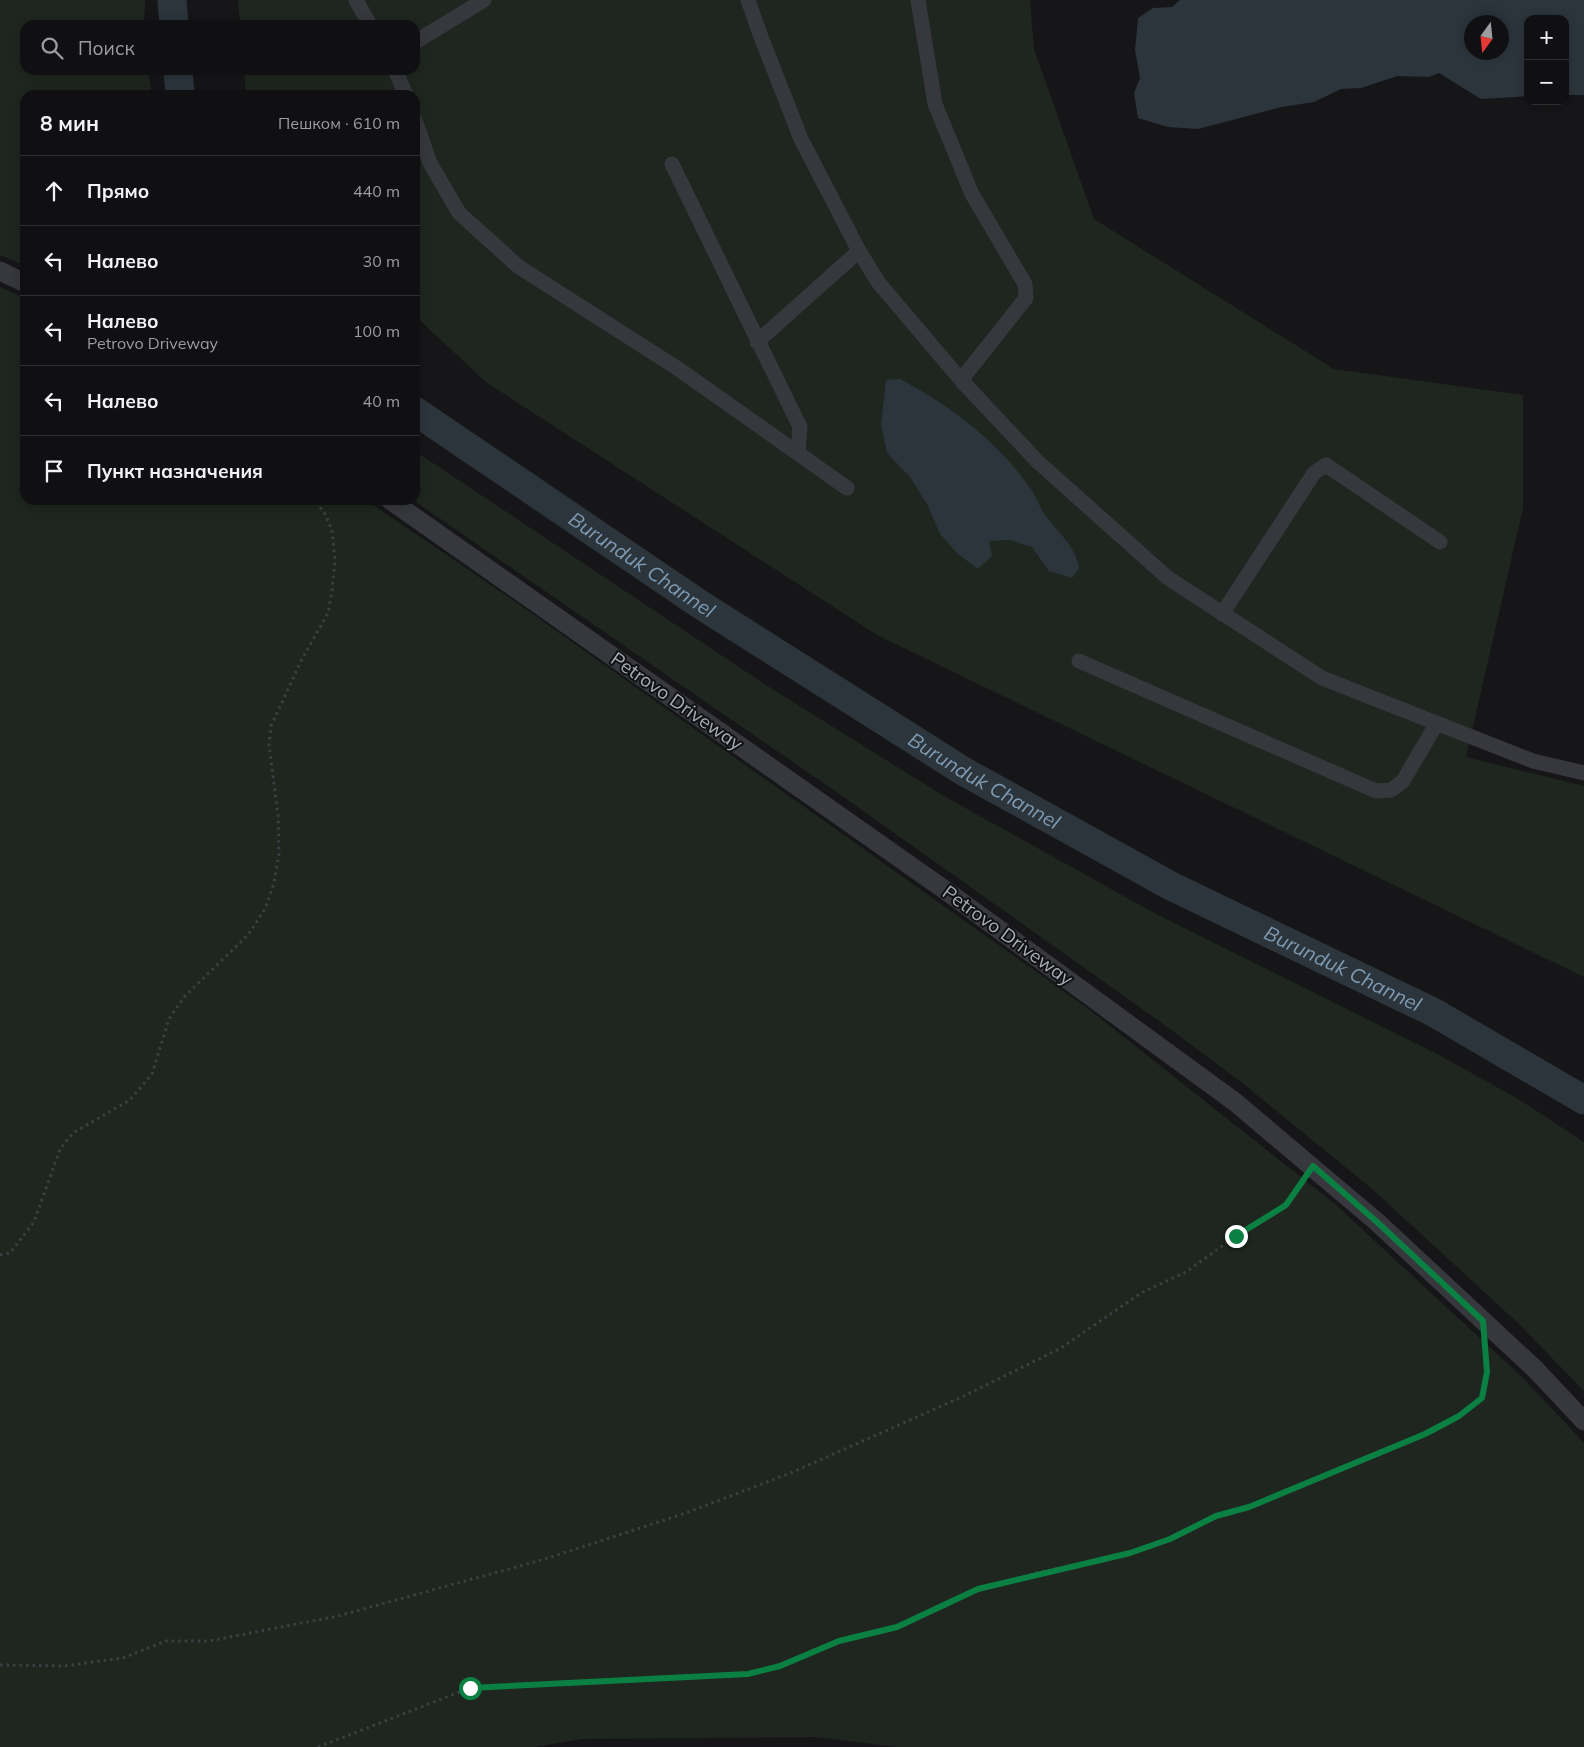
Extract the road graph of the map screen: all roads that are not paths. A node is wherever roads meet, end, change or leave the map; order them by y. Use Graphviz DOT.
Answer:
graph roads {
  1 [pos="356,0"];
  2 [pos="484,0"];
  3 [pos="748,0"];
  4 [pos="918,0"];
  5 [pos="367,20"];
  6 [pos="420,39"];
  7 [pos="397,75"];
  8 [pos="404,90"];
  9 [pos="420,134"];
  10 [pos="672,164"];
  11 [pos="859,251"];
  12 [pos="0,272"];
  13 [pos="20,281"];
  14 [pos="757,342"];
  15 [pos="961,380"];
  16 [pos="798,453"];
  17 [pos="848,488"];
  18 [pos="397,505"];
  19 [pos="1440,542"];
  20 [pos="1222,614"];
  21 [pos="1079,661"];
  22 [pos="1437,723"];
  23 [pos="1584,772"];
  24 [pos="1584,1421"];
  1 -- 5 [label="street"];
  2 -- 6 [label="street"];
  3 -- 11 [label="street"];
  4 -- 15 [label="street"];
  7 -- 8 [label="street"];
  9 -- 16 [label="street"];
  10 -- 14 [label="street"];
  11 -- 14 [label="street"];
  11 -- 15 [label="street"];
  12 -- 13 [label="street"];
  14 -- 16 [label="street"];
  15 -- 20 [label="street"];
  16 -- 17 [label="street"];
  18 -- 24 [label="street, Petrovo Driveway"];
  19 -- 20 [label="street"];
  20 -- 22 [label="street"];
  21 -- 22 [label="street"];
  22 -- 23 [label="street"];
}
